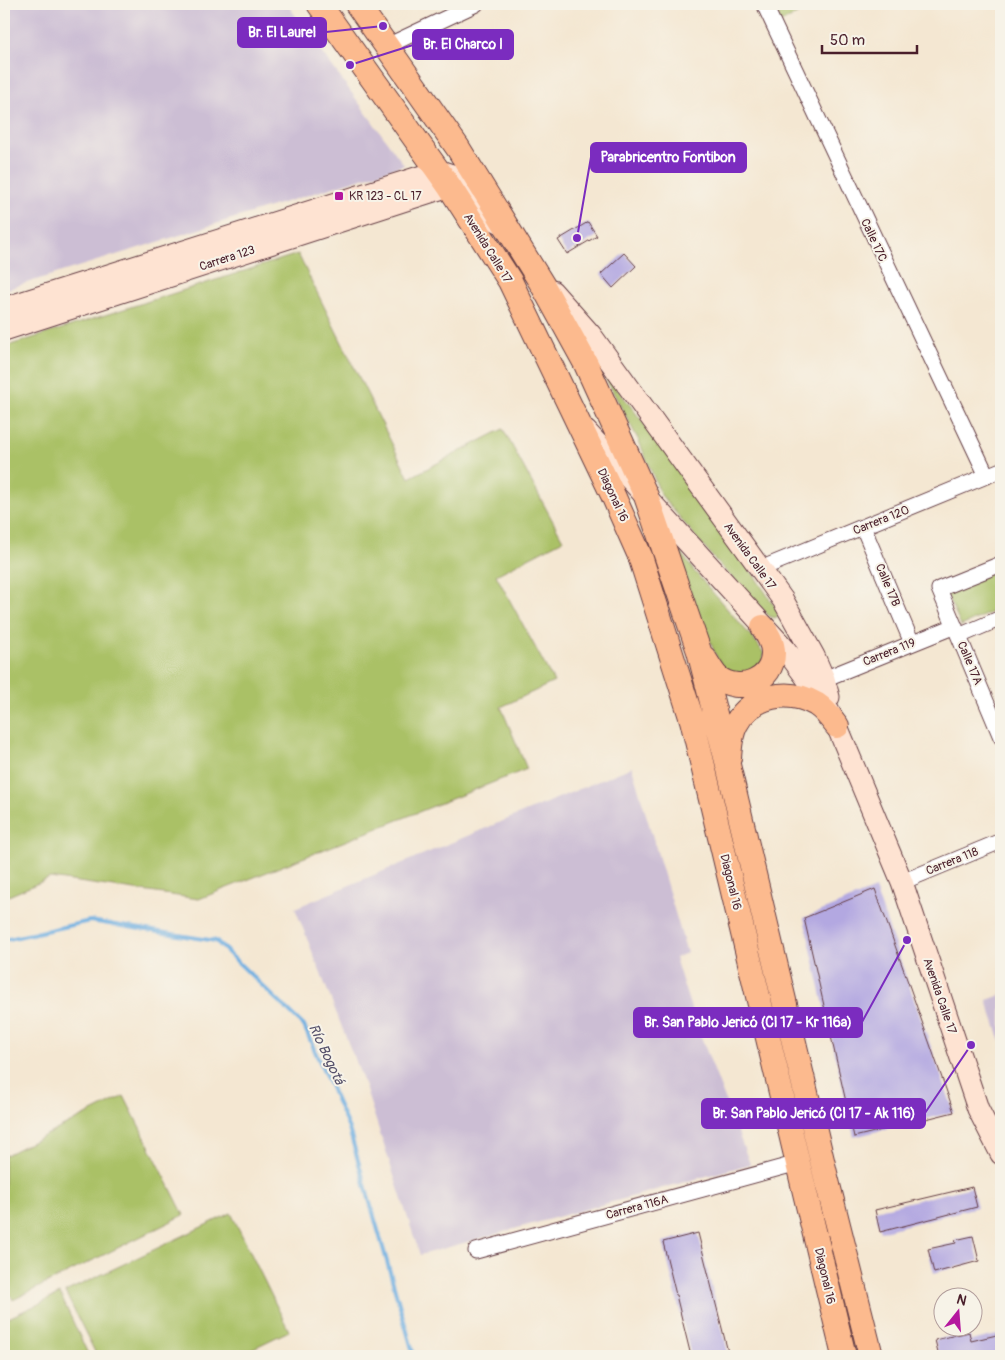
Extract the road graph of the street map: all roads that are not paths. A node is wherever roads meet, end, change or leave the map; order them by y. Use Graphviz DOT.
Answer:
graph roads {
  1 [pos="319,4"];
  2 [pos="357,4"];
  3 [pos="476,4"];
  4 [pos="764,4"];
  5 [pos="387,46"];
  6 [pos="444,179"];
  7 [pos="508,227"];
  8 [pos="542,284"];
  9 [pos="4,308"];
  10 [pos="4,330"];
  11 [pos="576,421"];
  12 [pos="1001,470"];
  13 [pos="987,476"];
  14 [pos="646,496"];
  15 [pos="863,527"];
  16 [pos="1001,564"];
  17 [pos="760,569"];
  18 [pos="789,610"];
  19 [pos="1001,618"];
  20 [pos="763,627"];
  21 [pos="957,631"];
  22 [pos="912,643"];
  23 [pos="699,651"];
  24 [pos="824,678"];
  25 [pos="995,705"];
  26 [pos="837,726"];
  27 [pos="1001,738"];
  28 [pos="728,765"];
  29 [pos="1001,841"];
  30 [pos="902,882"];
  31 [pos="1001,1154"];
  32 [pos="798,1163"];
  33 [pos="476,1251"];
  34 [pos="844,1356"];
  35 [pos="871,1356"];
  1 -- 6 [label="main road, Avenida Calle 17"];
  2 -- 5 [label="main road, Avenida Calle 17"];
  3 -- 5 [label="street"];
  4 -- 13 [label="street, Calle 17C"];
  5 -- 7 [label="main road, Avenida Calle 17"];
  6 -- 7 [label="main road"];
  6 -- 9 [label="main road, Carrera 123"];
  6 -- 10 [label="main road, Carrera 123"];
  6 -- 11 [label="main road, Avenida Calle 17"];
  7 -- 8 [label="main road, Avenida Calle 17"];
  8 -- 14 [label="main road, Avenida Calle 17"];
  8 -- 17 [label="main road, Avenida Calle 17"];
  11 -- 14 [label="main road, Avenida Calle 17"];
  11 -- 32 [label="main road, Diagonal 16"];
  12 -- 13 [label="street, Carrera 120"];
  13 -- 15 [label="street, Carrera 120"];
  14 -- 20 [label="main road, Avenida Calle 17"];
  14 -- 23 [label="main road, Diagonal 16"];
  15 -- 17 [label="street, Carrera 120"];
  15 -- 22 [label="street, Calle 17B"];
  16 -- 21 [label="street, Calle 17A"];
  17 -- 18 [label="main road, Avenida Calle 17"];
  18 -- 20 [label="main road"];
  18 -- 24 [label="main road, Avenida Calle 17"];
  19 -- 21 [label="street, Carrera 119"];
  20 -- 23 [label="main road"];
  20 -- 26 [label="main road, Avenida Calle 17"];
  21 -- 22 [label="street, Carrera 119"];
  21 -- 25 [label="street, Calle 17A"];
  22 -- 24 [label="street, Carrera 119"];
  23 -- 28 [label="main road, Diagonal 16"];
  24 -- 26 [label="main road, Avenida Calle 17"];
  25 -- 27 [label="street, Calle 17A"];
  26 -- 28 [label="main road"];
  26 -- 30 [label="main road, Avenida Calle 17"];
  28 -- 35 [label="main road, Diagonal 16"];
  29 -- 30 [label="street, Carrera 118"];
  30 -- 31 [label="main road, Avenida Calle 17"];
  32 -- 33 [label="street, Carrera 116A"];
  32 -- 34 [label="main road, Diagonal 16"];
}
